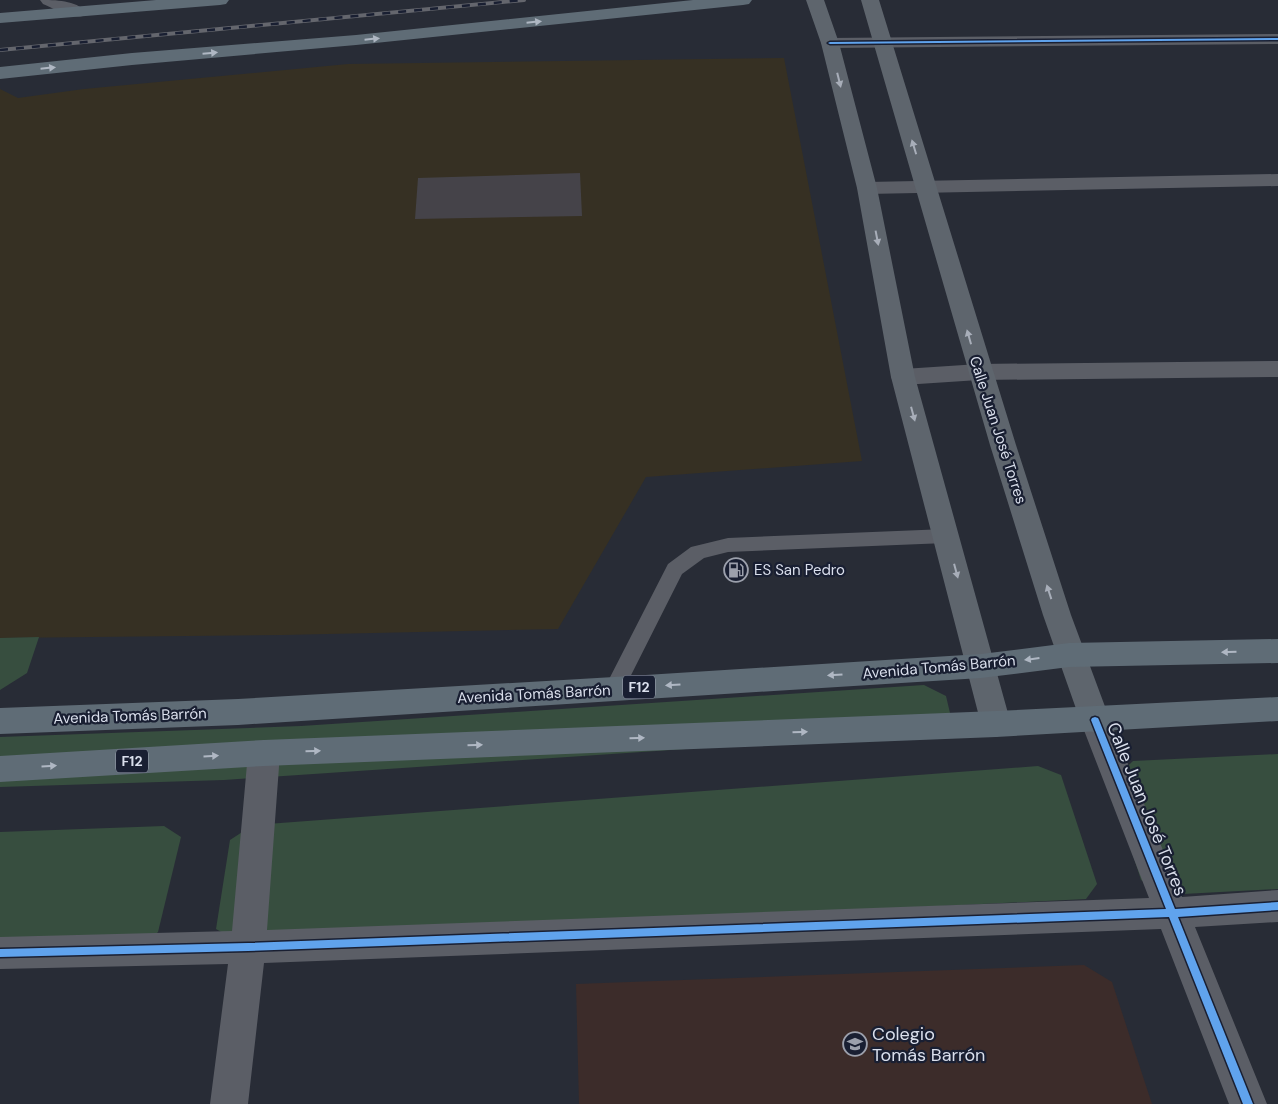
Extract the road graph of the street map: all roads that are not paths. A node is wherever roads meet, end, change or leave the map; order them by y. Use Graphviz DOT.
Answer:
graph roads {
  1 [pos="50,0"];
  2 [pos="220,0"];
  3 [pos="743,0"];
  4 [pos="815,0"];
  5 [pos="870,0"];
  6 [pos="123,4"];
  7 [pos="77,12"];
  8 [pos="5,15"];
  9 [pos="1278,39"];
  10 [pos="882,42"];
  11 [pos="830,43"];
  12 [pos="0,73"];
  13 [pos="1278,180"];
  14 [pos="926,187"];
  15 [pos="867,188"];
  16 [pos="1278,369"];
  17 [pos="979,372"];
  18 [pos="903,377"];
  19 [pos="946,536"];
  20 [pos="1278,651"];
  21 [pos="1070,654"];
  22 [pos="981,666"];
  23 [pos="614,689"];
  24 [pos="1278,709"];
  25 [pos="1095,720"];
  26 [pos="0,721"];
  27 [pos="996,724"];
  28 [pos="264,753"];
  29 [pos="0,769"];
  30 [pos="1278,906"];
  31 [pos="1172,912"];
  32 [pos="248,947"];
  33 [pos="0,953"];
  34 [pos="229,1104"];
  35 [pos="1248,1104"];
  1 -- 7 [label="street"];
  2 -- 6 [label="main road"];
  12 -- 3 [label="main road, one-way"];
  4 -- 11 [label="main road"];
  5 -- 10 [label="main road, Calle Juan José Torres"];
  6 -- 7 [label="main road"];
  7 -- 8 [label="main road"];
  9 -- 10 [label="street"];
  10 -- 11 [label="street"];
  14 -- 10 [label="main road, Calle Juan José Torres, one-way"];
  11 -- 15 [label="main road, one-way"];
  13 -- 14 [label="street"];
  14 -- 15 [label="street"];
  17 -- 14 [label="main road, Calle Juan José Torres, one-way"];
  15 -- 18 [label="main road, one-way"];
  16 -- 17 [label="street"];
  17 -- 18 [label="street"];
  21 -- 17 [label="main road, Calle Juan José Torres, one-way"];
  18 -- 19 [label="main road, one-way"];
  19 -- 22 [label="main road, one-way"];
  19 -- 23 [label="lane"];
  20 -- 21 [label="main road, Avenida Tomás Barrón / F12, one-way"];
  21 -- 22 [label="main road, Avenida Tomás Barrón / F12, one-way"];
  21 -- 25 [label="main road, Calle Juan José Torres"];
  22 -- 23 [label="main road, Avenida Tomás Barrón / F12, one-way"];
  22 -- 27 [label="main road"];
  23 -- 26 [label="main road, Avenida Tomás Barrón / F12"];
  24 -- 25 [label="main road, F12"];
  25 -- 27 [label="main road, F12"];
  25 -- 31 [label="street, Calle Juan José Torres"];
  28 -- 27 [label="main road, F12, one-way"];
  29 -- 28 [label="main road, F12, one-way"];
  28 -- 32 [label="street"];
  30 -- 31 [label="street"];
  31 -- 32 [label="street"];
  31 -- 35 [label="street, Calle Juan José Torres"];
  32 -- 33 [label="street"];
  32 -- 34 [label="street"];
}
